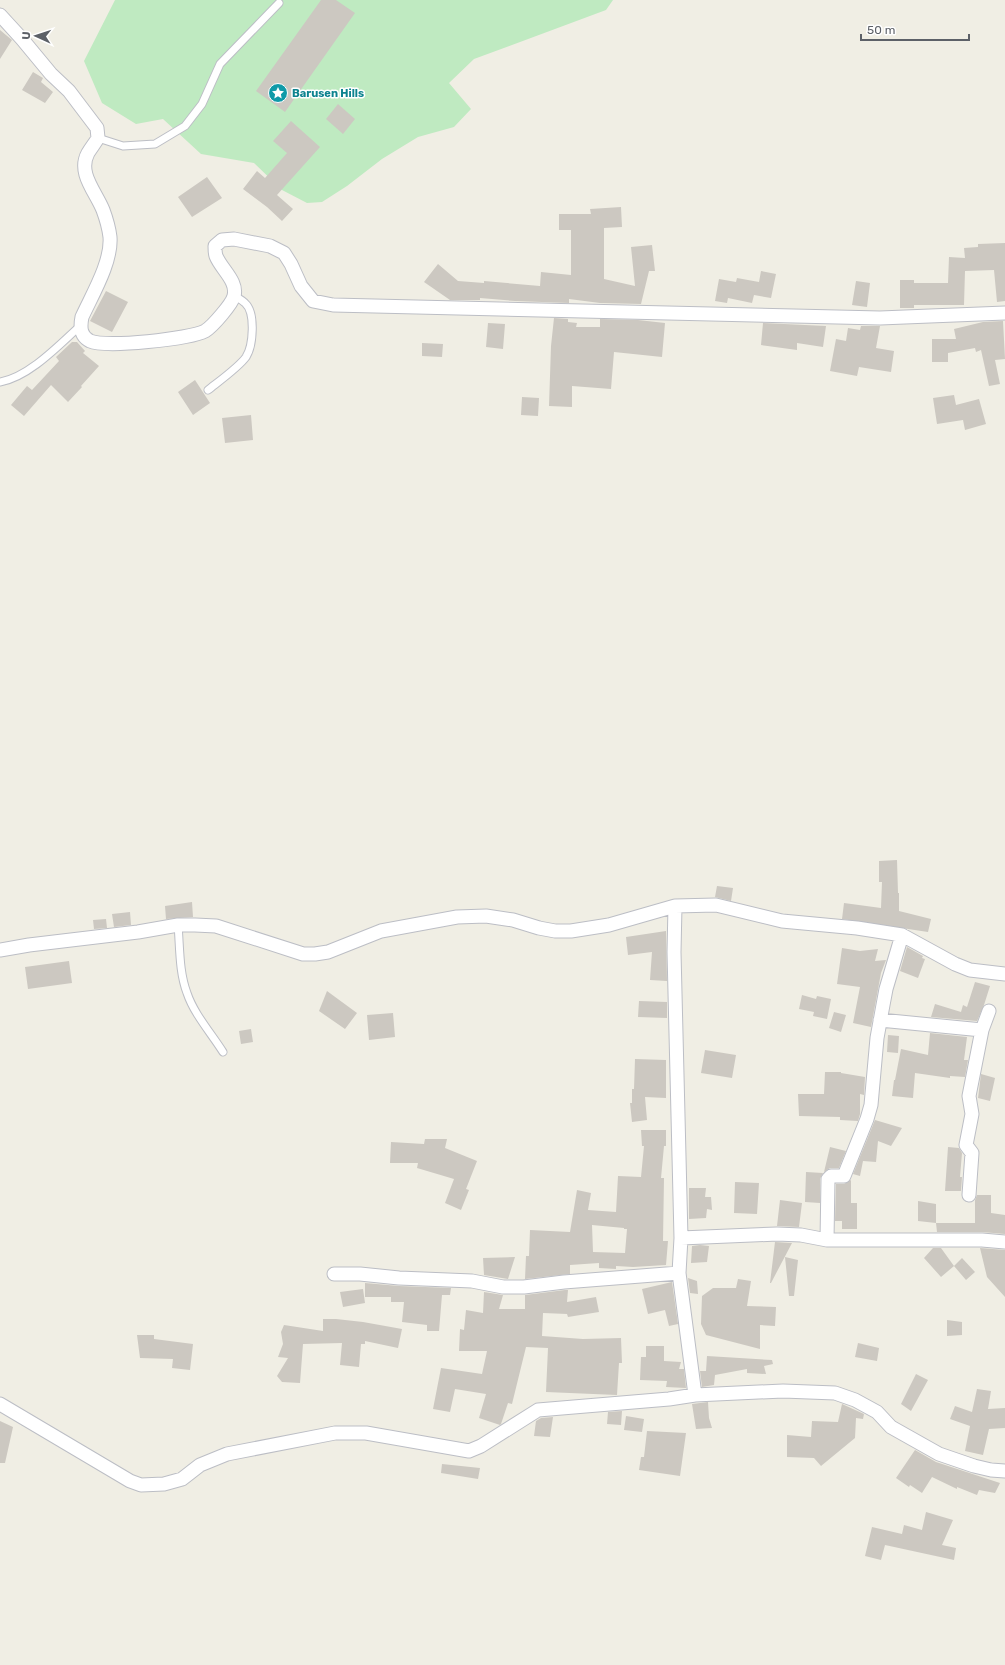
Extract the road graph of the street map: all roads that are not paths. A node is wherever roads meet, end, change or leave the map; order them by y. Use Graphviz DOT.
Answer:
graph roads {
  1 [pos="279,3"];
  2 [pos="0,15"];
  3 [pos="98,138"];
  4 [pos="235,296"];
  5 [pos="1005,313"];
  6 [pos="80,326"];
  7 [pos="0,382"];
  8 [pos="208,390"];
  9 [pos="675,906"];
  10 [pos="178,925"];
  11 [pos="902,935"];
  12 [pos="0,950"];
  13 [pos="1005,974"];
  14 [pos="989,1011"];
  15 [pos="880,1020"];
  16 [pos="982,1030"];
  17 [pos="223,1052"];
  18 [pos="969,1194"];
  19 [pos="681,1238"];
  20 [pos="827,1240"];
  21 [pos="1005,1242"];
  22 [pos="679,1273"];
  23 [pos="334,1274"];
  24 [pos="695,1395"];
  25 [pos="0,1404"];
  26 [pos="1005,1471"];
  1 -- 3 [label="lane"];
  2 -- 3 [label="street"];
  3 -- 6 [label="street"];
  4 -- 5 [label="street"];
  4 -- 6 [label="street"];
  4 -- 8 [label="lane"];
  6 -- 7 [label="lane"];
  9 -- 10 [label="street"];
  9 -- 11 [label="street"];
  9 -- 19 [label="street"];
  10 -- 12 [label="street"];
  10 -- 17 [label="lane"];
  11 -- 13 [label="street"];
  11 -- 15 [label="street"];
  14 -- 16 [label="street"];
  15 -- 16 [label="street"];
  15 -- 20 [label="street"];
  16 -- 18 [label="street"];
  19 -- 20 [label="street"];
  19 -- 22 [label="street"];
  20 -- 21 [label="street"];
  22 -- 23 [label="street"];
  22 -- 24 [label="street"];
  24 -- 25 [label="street"];
  24 -- 26 [label="street"];
}
